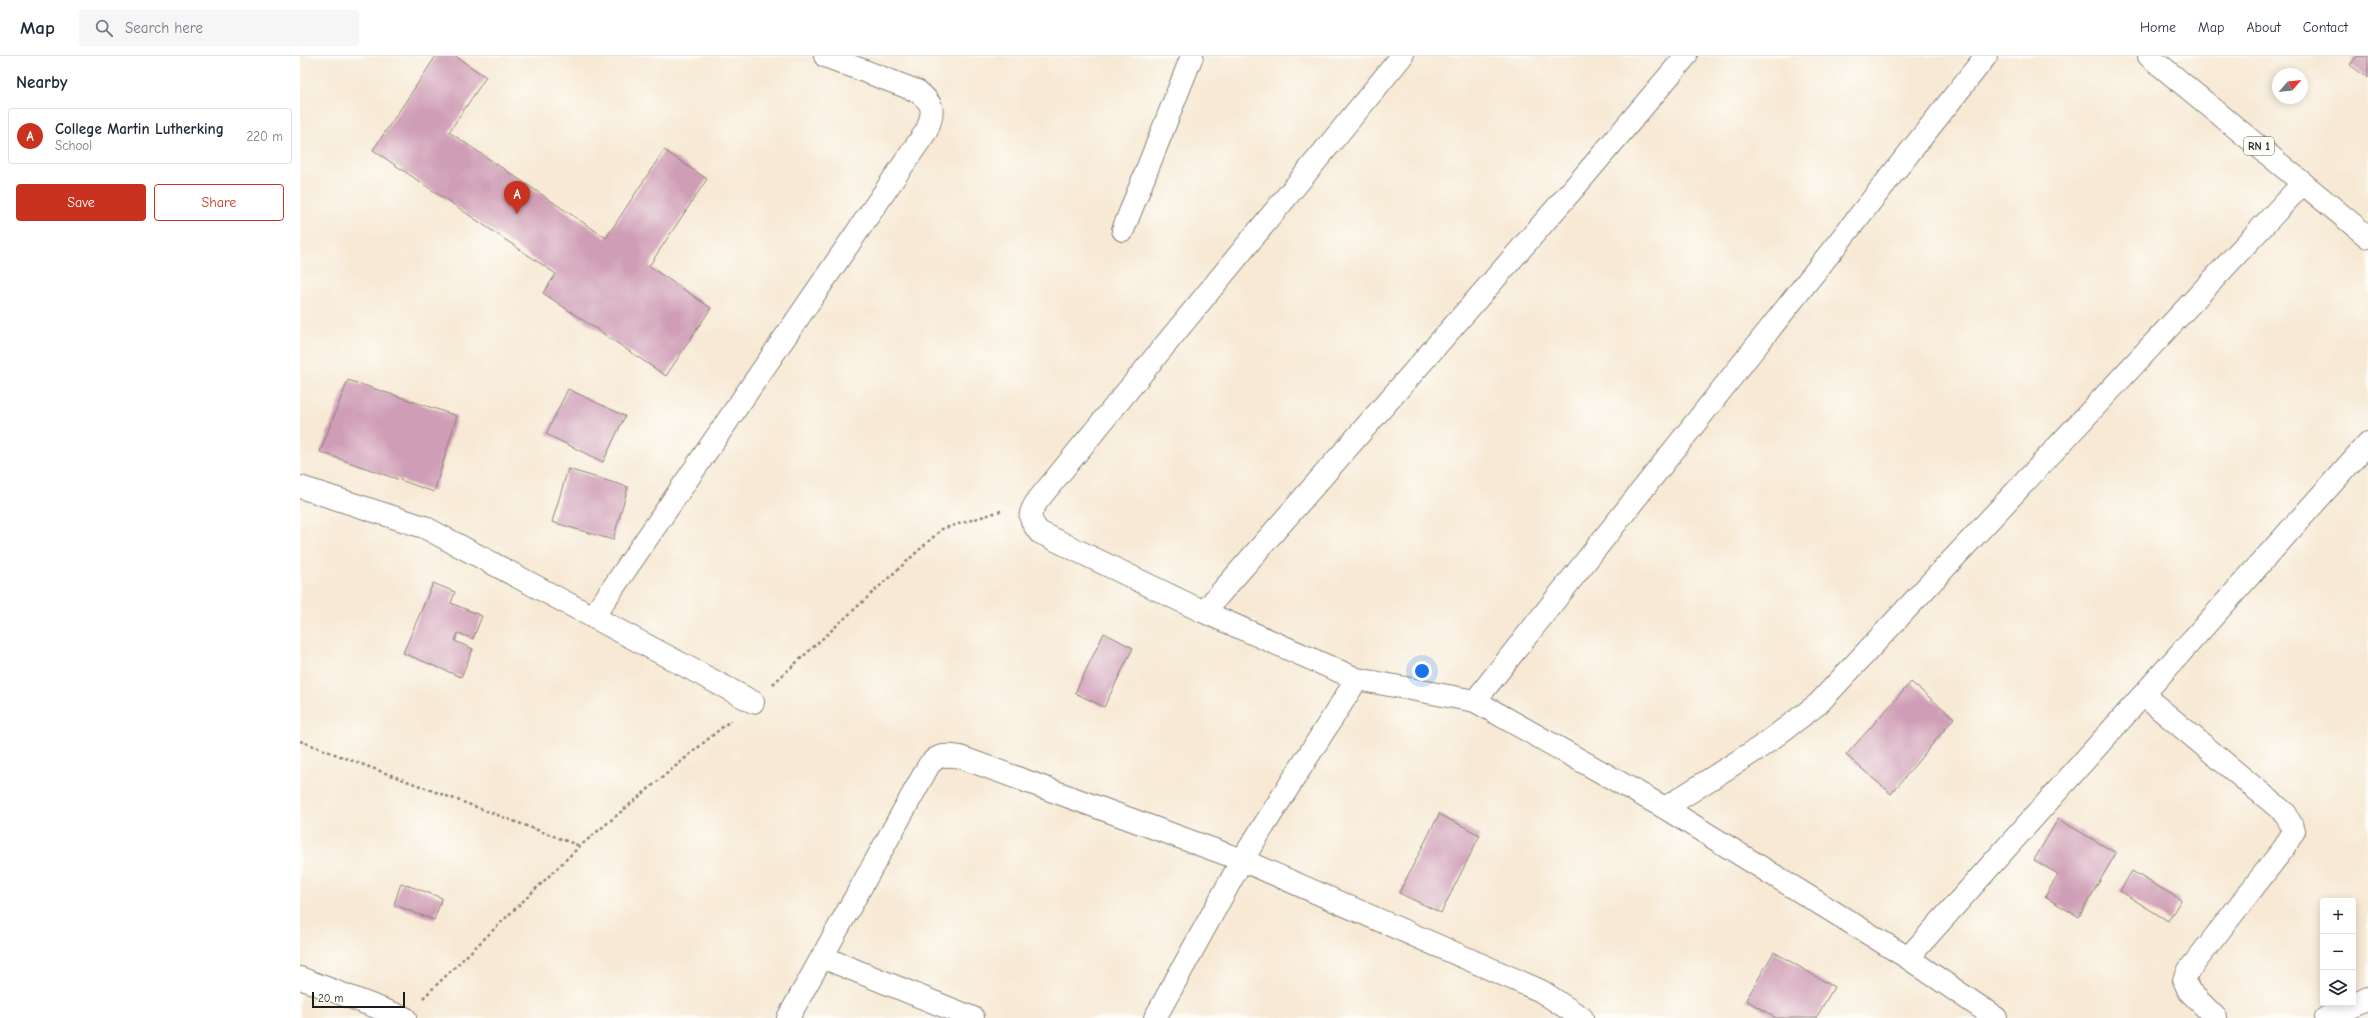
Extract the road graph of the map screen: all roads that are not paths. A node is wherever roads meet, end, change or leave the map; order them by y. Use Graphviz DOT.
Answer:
graph roads {
  1 [pos="825,56"];
  2 [pos="1192,56"];
  3 [pos="1402,56"];
  4 [pos="1686,56"];
  5 [pos="1986,56"];
  6 [pos="2149,56"];
  7 [pos="2303,183"];
  8 [pos="1123,230"];
  9 [pos="2368,237"];
  10 [pos="2368,443"];
  11 [pos="300,487"];
  12 [pos="1204,612"];
  13 [pos="594,617"];
  14 [pos="1357,679"];
  15 [pos="2143,695"];
  16 [pos="1475,700"];
  17 [pos="753,702"];
  18 [pos="1665,808"];
  19 [pos="1242,860"];
  20 [pos="822,957"];
  21 [pos="1908,958"];
  22 [pos="300,978"];
  23 [pos="2368,998"];
  24 [pos="404,1018"];
  25 [pos="788,1018"];
  26 [pos="973,1018"];
  27 [pos="1155,1018"];
  28 [pos="1582,1018"];
  29 [pos="1996,1018"];
  30 [pos="2216,1018"];
  31 [pos="2326,1018"];
  1 -- 13 [label="street"];
  2 -- 8 [label="street"];
  3 -- 12 [label="street"];
  4 -- 12 [label="street"];
  5 -- 16 [label="street"];
  6 -- 7 [label="street, RN 1"];
  7 -- 9 [label="street, RN 1"];
  7 -- 18 [label="street"];
  10 -- 15 [label="street"];
  11 -- 13 [label="street"];
  12 -- 14 [label="street"];
  13 -- 17 [label="street"];
  14 -- 16 [label="street"];
  14 -- 19 [label="street"];
  15 -- 21 [label="street"];
  15 -- 30 [label="street"];
  16 -- 18 [label="street"];
  18 -- 21 [label="street"];
  19 -- 20 [label="street"];
  19 -- 27 [label="street"];
  19 -- 28 [label="street"];
  20 -- 25 [label="street"];
  20 -- 26 [label="street"];
  21 -- 29 [label="street"];
  22 -- 24 [label="street"];
  23 -- 31 [label="street"];
}
